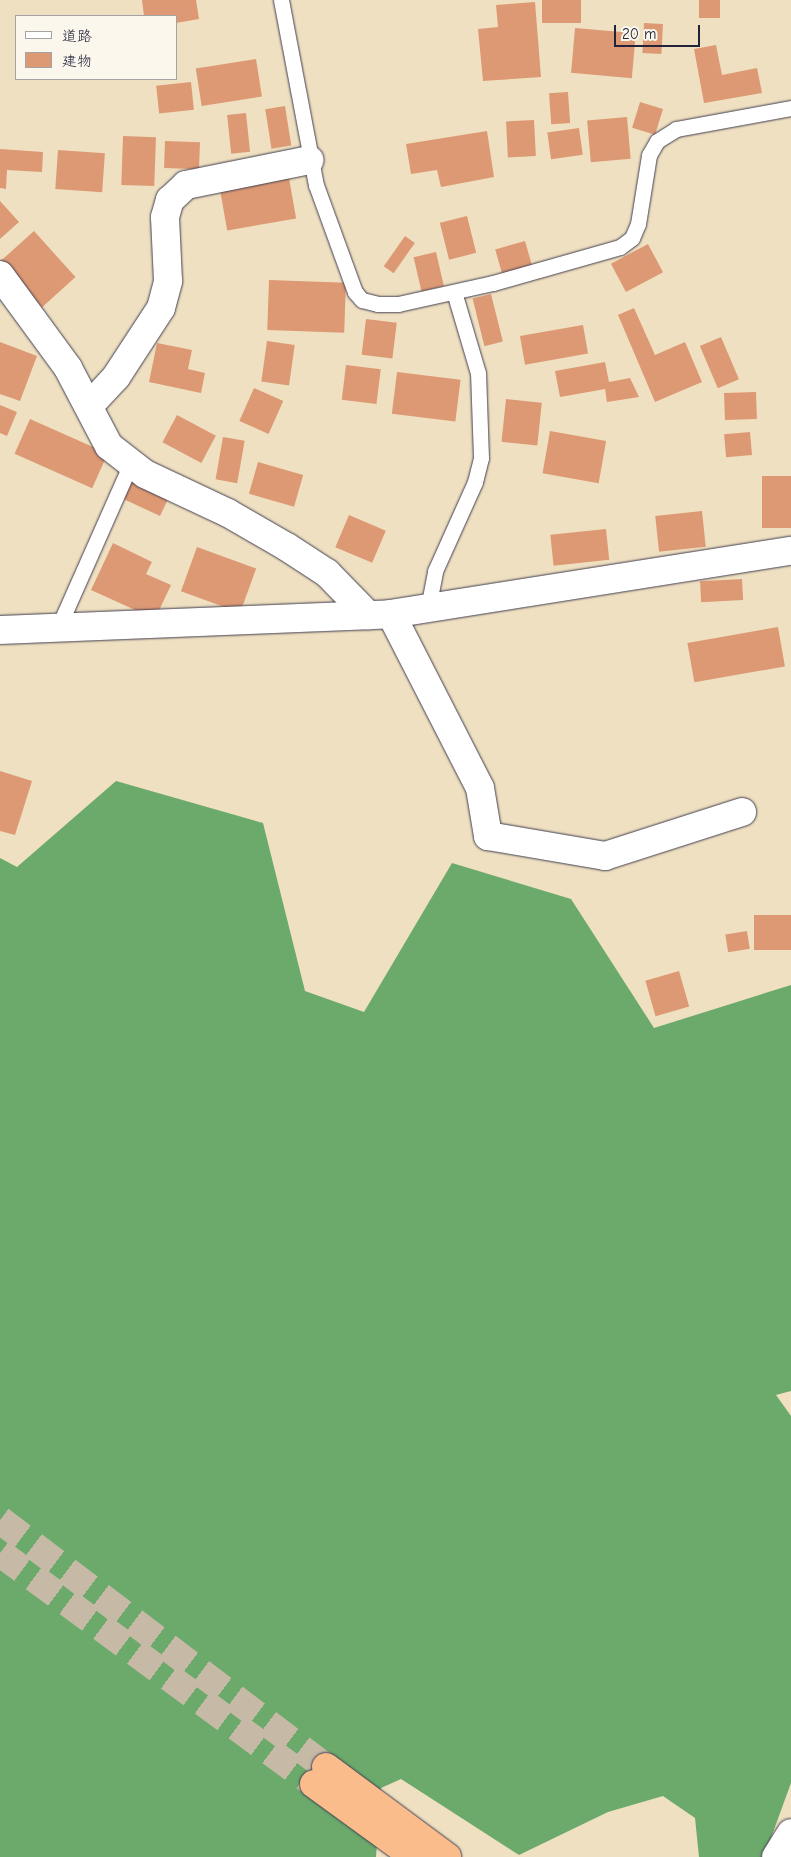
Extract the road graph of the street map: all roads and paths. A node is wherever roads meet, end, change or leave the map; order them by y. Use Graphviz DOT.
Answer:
graph roads {
  1 [pos="281,0"];
  2 [pos="791,108"];
  3 [pos="310,160"];
  4 [pos="0,275"];
  5 [pos="454,292"];
  6 [pos="89,406"];
  7 [pos="131,463"];
  8 [pos="791,551"];
  9 [pos="428,608"];
  10 [pos="380,615"];
  11 [pos="58,628"];
  12 [pos="0,630"];
  13 [pos="742,812"];
  14 [pos="791,1833"];
  15 [pos="414,1857"];
  16 [pos="447,1857"];
  17 [pos="776,1857"];
  1 -- 3 [label="lane"];
  2 -- 5 [label="lane"];
  3 -- 5 [label="lane"];
  3 -- 6 [label="street"];
  4 -- 6 [label="street"];
  5 -- 9 [label="lane"];
  6 -- 7 [label="street"];
  7 -- 10 [label="street"];
  7 -- 11 [label="lane"];
  8 -- 9 [label="street"];
  9 -- 10 [label="street"];
  10 -- 11 [label="street"];
  10 -- 13 [label="street"];
  11 -- 12 [label="street"];
  14 -- 17 [label="street"];
  15 -- 16 [label="highway"];
}
